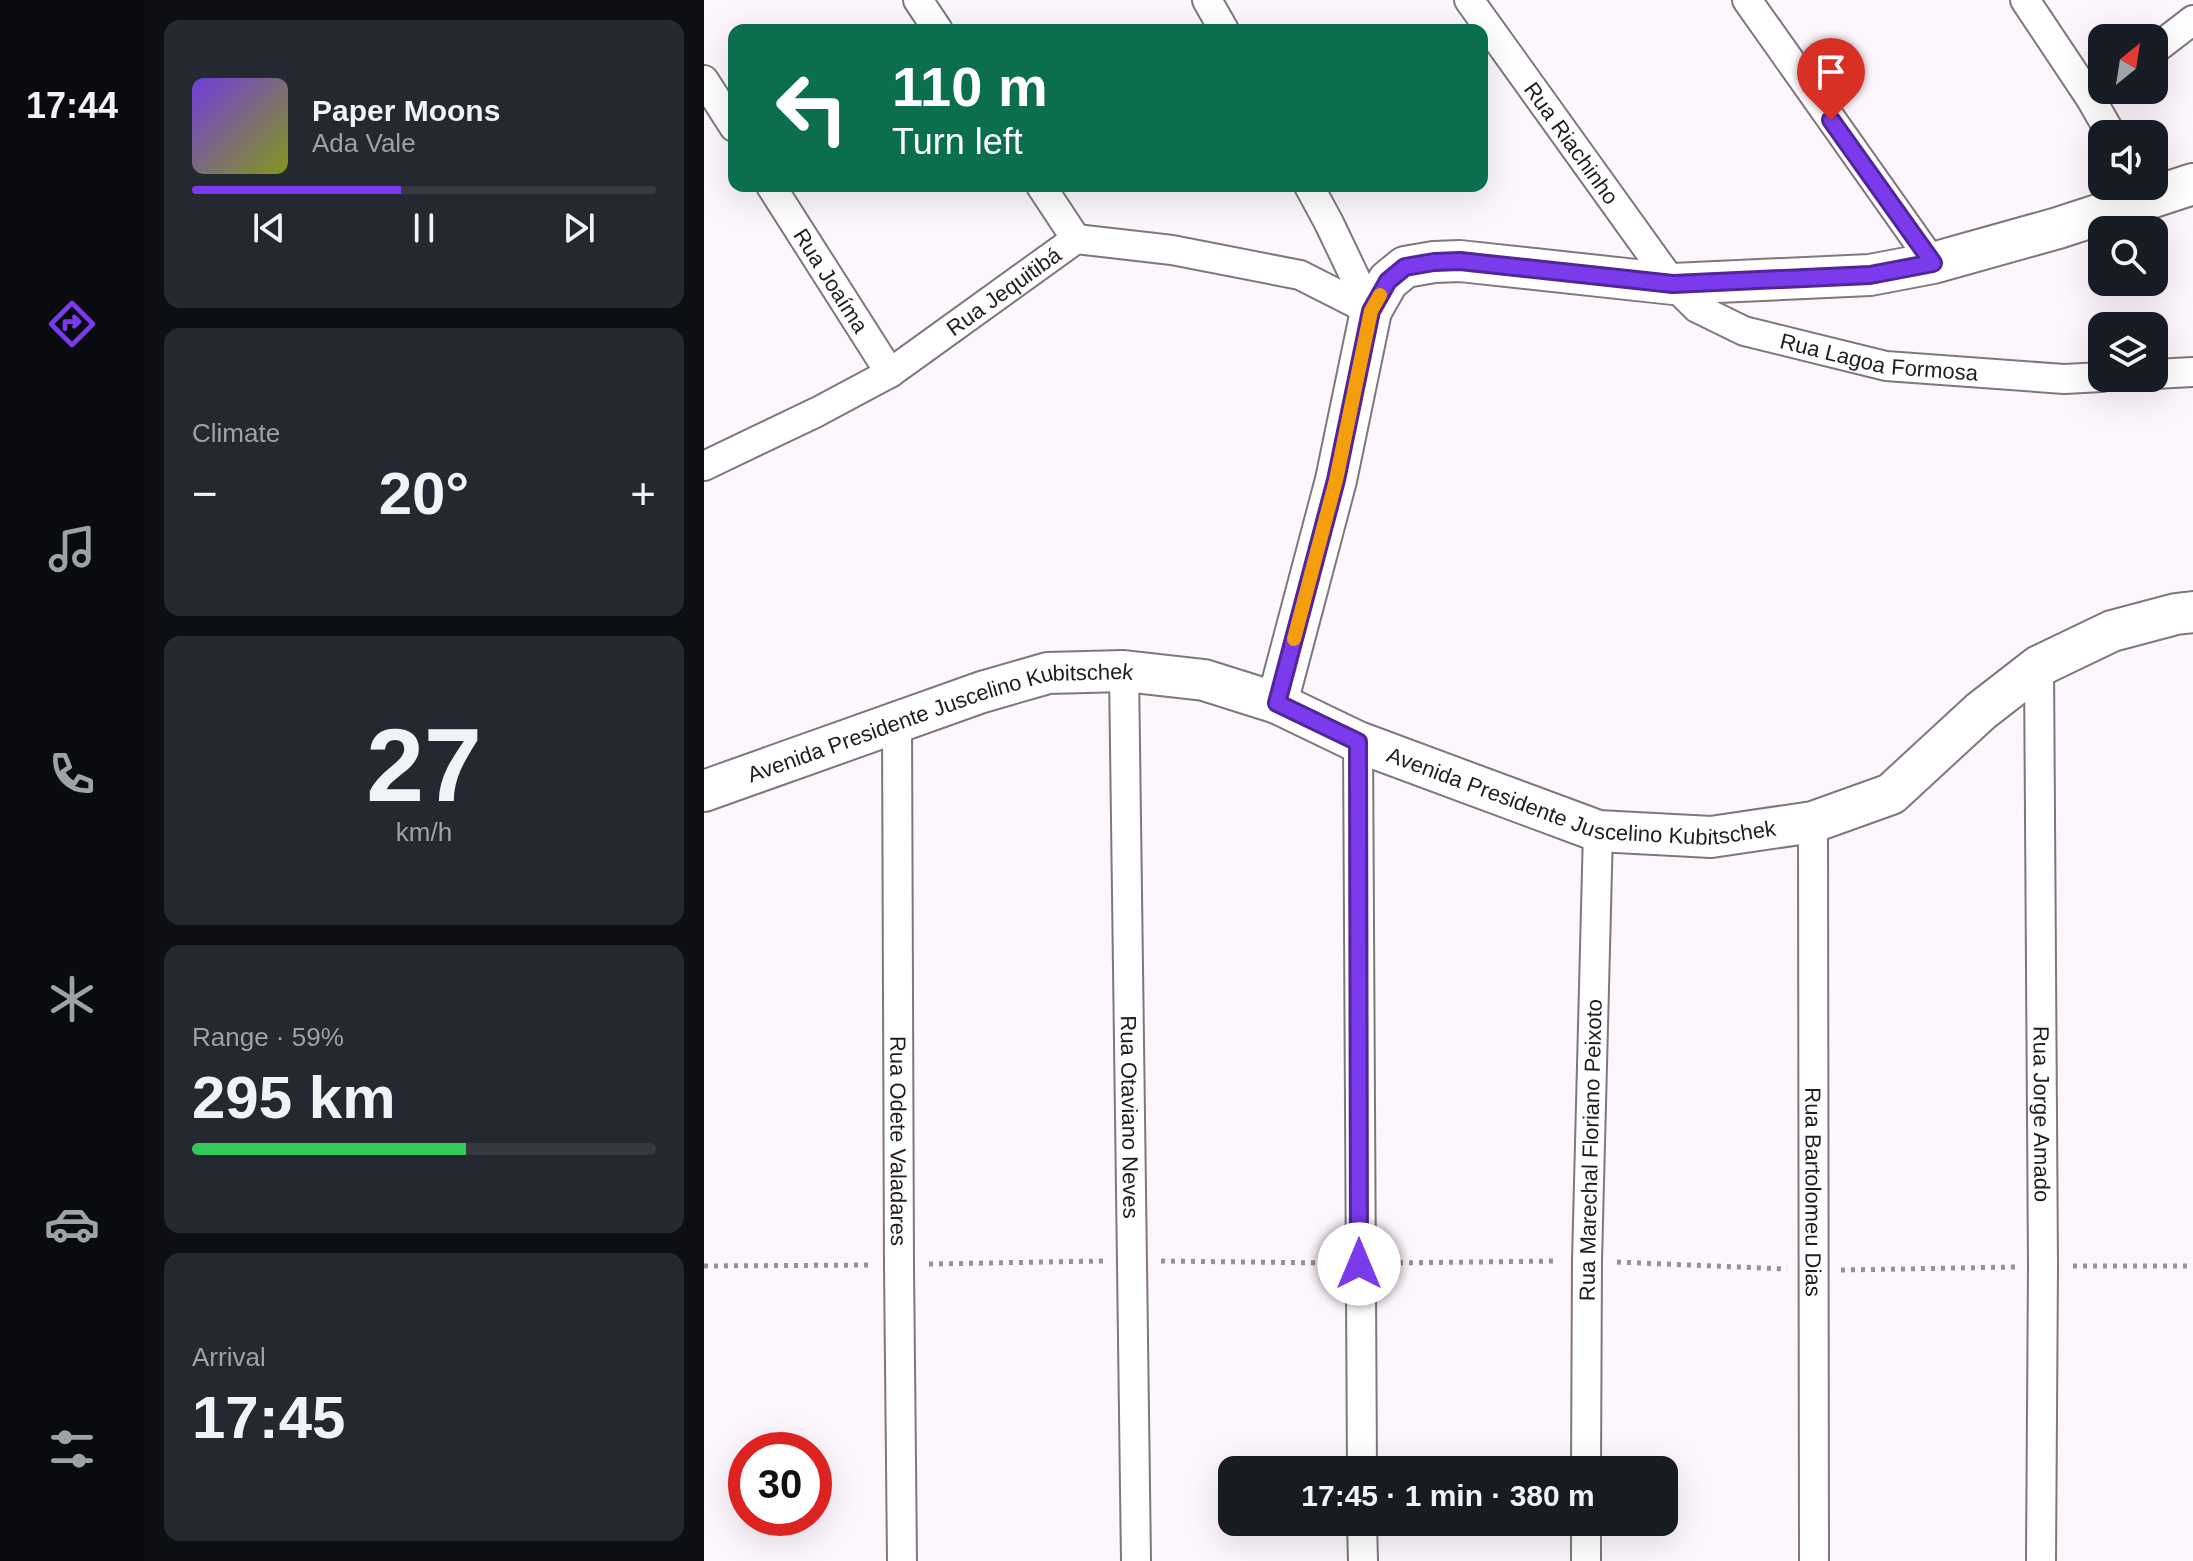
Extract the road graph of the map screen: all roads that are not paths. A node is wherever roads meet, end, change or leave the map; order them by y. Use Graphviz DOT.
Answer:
graph roads {
  1 [pos="918,0"];
  2 [pos="1207,0"];
  3 [pos="1469,0"];
  4 [pos="1747,0"];
  5 [pos="2025,0"];
  6 [pos="2193,20"];
  7 [pos="934,24"];
  8 [pos="1221,24"];
  9 [pos="1486,24"];
  10 [pos="1488,26"];
  11 [pos="2168,39"];
  12 [pos="704,80"];
  13 [pos="2088,82"];
  14 [pos="728,118"];
  15 [pos="2193,184"];
  16 [pos="2168,188"];
  17 [pos="775,192"];
  18 [pos="1045,192"];
  19 [pos="1312,192"];
  20 [pos="2126,200"];
  21 [pos="1076,239"];
  22 [pos="1933,263"];
  23 [pos="1673,284"];
  24 [pos="1371,311"];
  25 [pos="2193,372"];
  26 [pos="890,373"];
  27 [pos="2168,373"];
  28 [pos="2088,378"];
  29 [pos="704,466"];
  30 [pos="2193,612"];
  31 [pos="2039,666"];
  32 [pos="1124,671"];
  33 [pos="1277,703"];
  34 [pos="897,721"];
  35 [pos="1358,742"];
  36 [pos="704,791"];
  37 [pos="1813,822"];
  38 [pos="1598,831"];
  39 [pos="1362,1456"];
  40 [pos="1586,1456"];
  41 [pos="1362,1536"];
  42 [pos="1586,1536"];
  43 [pos="902,1561"];
  44 [pos="1136,1561"];
  45 [pos="1363,1561"];
  46 [pos="1586,1561"];
  47 [pos="1814,1561"];
  48 [pos="2041,1561"];
  1 -- 7 [label="street"];
  2 -- 8 [label="street"];
  3 -- 9 [label="street, Rua Riachinho"];
  4 -- 22 [label="street"];
  5 -- 13 [label="street"];
  6 -- 11 [label="street"];
  10 -- 23 [label="street, Rua Riachinho"];
  12 -- 14 [label="street"];
  15 -- 16 [label="street"];
  17 -- 26 [label="street, Rua Joaíma"];
  18 -- 21 [label="street"];
  19 -- 24 [label="street"];
  20 -- 22 [label="street"];
  21 -- 24 [label="street, Rua Jequitibá"];
  21 -- 26 [label="street, Rua Jequitibá"];
  22 -- 23 [label="street"];
  23 -- 24 [label="street"];
  23 -- 28 [label="street, Rua Lagoa Formosa"];
  24 -- 33 [label="street"];
  25 -- 27 [label="street"];
  26 -- 29 [label="street, Rua Jequitibá"];
  30 -- 31 [label="street, Avenida Presidente Juscelino Kubitschek"];
  31 -- 37 [label="street, Avenida Presidente Juscelino Kubitschek"];
  31 -- 48 [label="street, Rua Jorge Amado"];
  32 -- 33 [label="street, Avenida Presidente Juscelino Kubitschek"];
  32 -- 34 [label="street, Avenida Presidente Juscelino Kubitschek"];
  32 -- 44 [label="street, Rua Otaviano Neves"];
  33 -- 35 [label="street, Avenida Presidente Juscelino Kubitschek"];
  34 -- 36 [label="street, Avenida Presidente Juscelino Kubitschek"];
  34 -- 43 [label="street, Rua Odete Valadares"];
  35 -- 38 [label="street, Avenida Presidente Juscelino Kubitschek"];
  35 -- 39 [label="street"];
  37 -- 38 [label="street, Avenida Presidente Juscelino Kubitschek"];
  37 -- 47 [label="street, Rua Bartolomeu Dias"];
  38 -- 40 [label="street, Rua Marechal Floriano Peixoto"];
  41 -- 45 [label="street"];
  42 -- 46 [label="street"];
}
